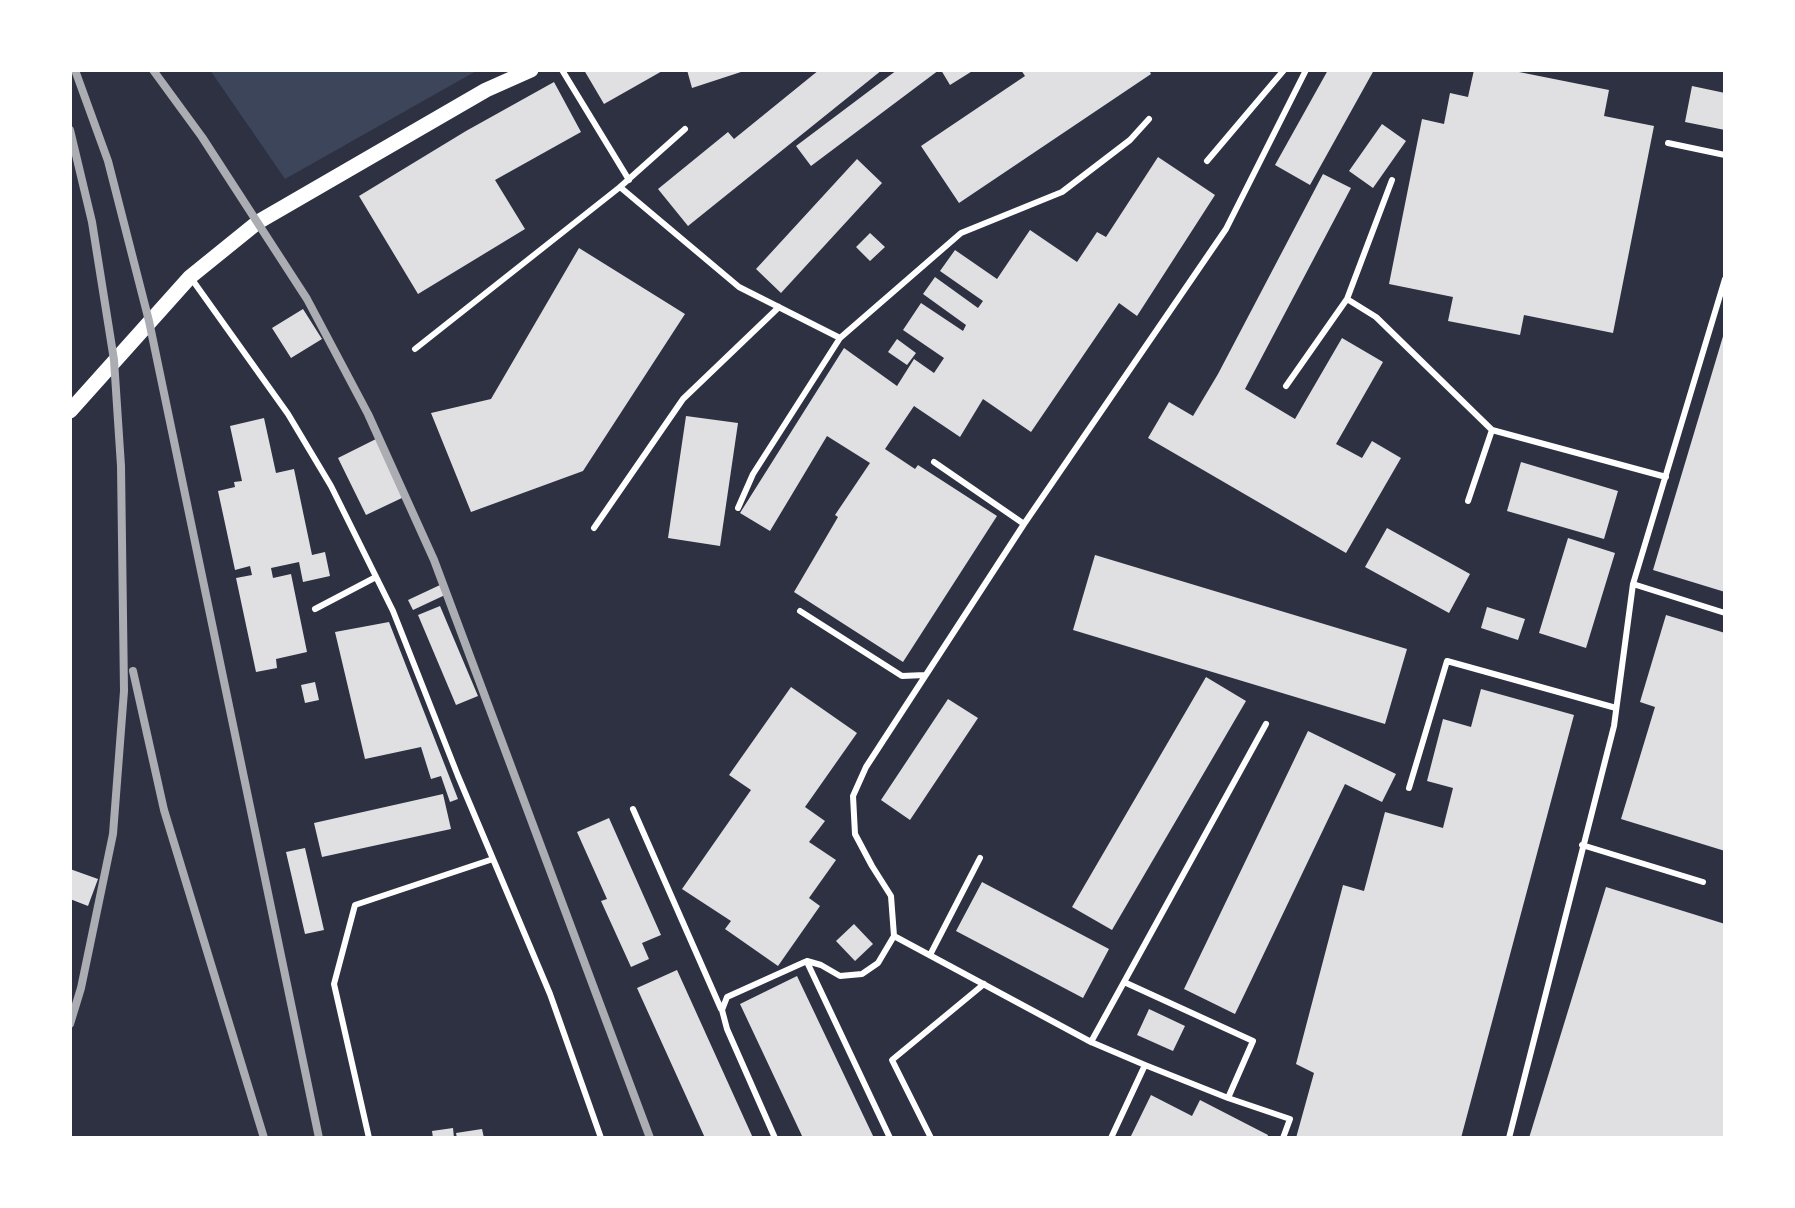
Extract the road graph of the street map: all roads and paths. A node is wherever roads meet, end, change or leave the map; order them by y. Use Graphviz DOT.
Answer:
graph roads {
  1 [pos="531,70"];
  2 [pos="562,70"];
  3 [pos="1284,70"];
  4 [pos="1306,70"];
  5 [pos="1149,120"];
  6 [pos="685,129"];
  7 [pos="1668,142"];
  8 [pos="1725,155"];
  9 [pos="1208,161"];
  10 [pos="629,180"];
  11 [pos="1392,180"];
  12 [pos="620,188"];
  13 [pos="190,277"];
  14 [pos="1725,279"];
  15 [pos="1347,298"];
  16 [pos="779,307"];
  17 [pos="840,338"];
  18 [pos="415,349"];
  19 [pos="1286,386"];
  20 [pos="70,411"];
  21 [pos="1492,430"];
  22 [pos="934,462"];
  23 [pos="1666,477"];
  24 [pos="1468,501"];
  25 [pos="738,508"];
  26 [pos="1024,524"];
  27 [pos="594,528"];
  28 [pos="376,577"];
  29 [pos="1633,584"];
  30 [pos="315,608"];
  31 [pos="800,611"];
  32 [pos="1725,613"];
  33 [pos="925,675"];
  34 [pos="1616,708"];
  35 [pos="1266,724"];
  36 [pos="1409,788"];
  37 [pos="633,809"];
  38 [pos="1582,846"];
  39 [pos="980,858"];
  40 [pos="494,859"];
  41 [pos="1703,882"];
  42 [pos="894,936"];
  43 [pos="930,955"];
  44 [pos="806,961"];
  45 [pos="1124,982"];
  46 [pos="984,984"];
  47 [pos="722,1010"];
  48 [pos="1091,1042"];
  49 [pos="1145,1065"];
  50 [pos="1228,1098"];
  51 [pos="369,1138"];
  52 [pos="602,1138"];
  53 [pos="775,1138"];
  54 [pos="890,1138"];
  55 [pos="931,1138"];
  56 [pos="1110,1138"];
  57 [pos="1282,1138"];
  58 [pos="1509,1138"];
  1 -- 13 [label="street"];
  2 -- 10 [label="lane"];
  3 -- 9 [label="lane"];
  4 -- 26 [label="lane"];
  5 -- 17 [label="lane"];
  6 -- 10 [label="lane"];
  7 -- 8 [label="lane"];
  10 -- 12 [label="lane"];
  11 -- 15 [label="lane"];
  12 -- 16 [label="lane"];
  12 -- 18 [label="lane"];
  13 -- 20 [label="street"];
  13 -- 28 [label="lane"];
  14 -- 23 [label="lane"];
  15 -- 19 [label="lane"];
  15 -- 21 [label="lane"];
  16 -- 17 [label="lane"];
  16 -- 27 [label="lane"];
  17 -- 25 [label="lane"];
  21 -- 23 [label="lane"];
  21 -- 24 [label="lane"];
  22 -- 26 [label="lane"];
  23 -- 29 [label="lane"];
  26 -- 33 [label="lane"];
  28 -- 30 [label="lane"];
  28 -- 40 [label="lane"];
  29 -- 32 [label="lane"];
  29 -- 34 [label="lane"];
  31 -- 33 [label="lane"];
  33 -- 42 [label="lane"];
  34 -- 36 [label="lane"];
  34 -- 38 [label="lane"];
  35 -- 45 [label="lane"];
  37 -- 47 [label="lane"];
  38 -- 41 [label="lane"];
  38 -- 58 [label="lane"];
  39 -- 43 [label="lane"];
  40 -- 51 [label="lane"];
  40 -- 52 [label="lane"];
  42 -- 43 [label="lane"];
  42 -- 44 [label="lane"];
  43 -- 46 [label="lane"];
  44 -- 47 [label="lane"];
  44 -- 54 [label="lane"];
  45 -- 48 [label="lane"];
  45 -- 50 [label="lane"];
  46 -- 48 [label="lane"];
  46 -- 55 [label="lane"];
  47 -- 53 [label="lane"];
  48 -- 49 [label="lane"];
  49 -- 50 [label="lane"];
  49 -- 56 [label="lane"];
  50 -- 57 [label="lane"];
}
